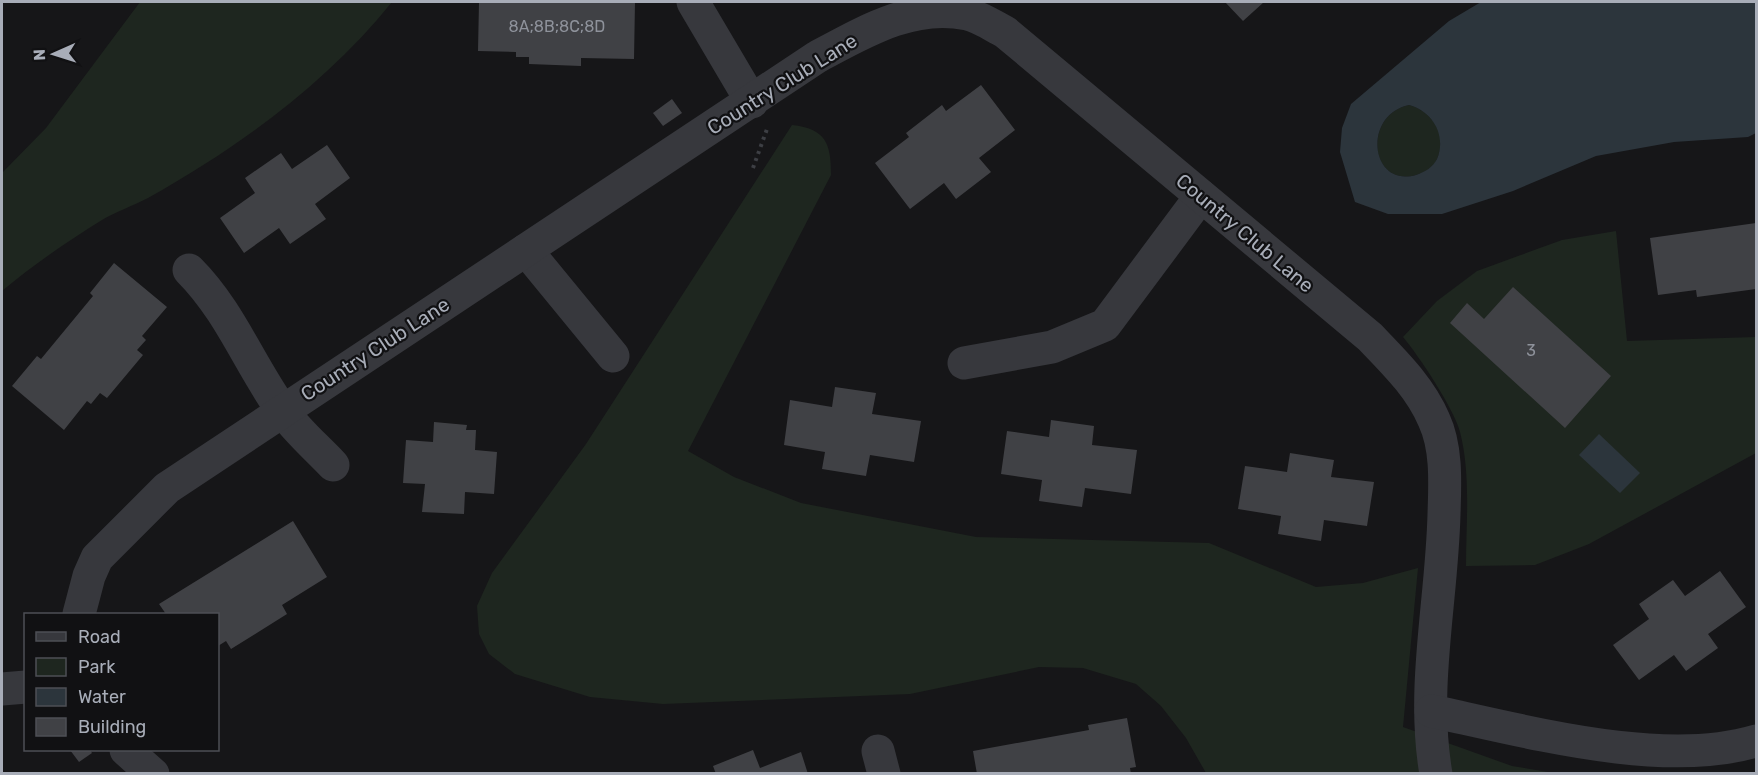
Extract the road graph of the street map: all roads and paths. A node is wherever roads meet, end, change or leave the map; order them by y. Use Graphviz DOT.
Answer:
graph roads {
  1 [pos="693,2"];
  2 [pos="752,102"];
  3 [pos="1201,196"];
  4 [pos="526,250"];
  5 [pos="189,270"];
  6 [pos="613,356"];
  7 [pos="964,363"];
  8 [pos="282,411"];
  9 [pos="333,465"];
  10 [pos="80,613"];
  11 [pos="24,687"];
  12 [pos="2,689"];
  13 [pos="1431,711"];
  14 [pos="1756,741"];
  15 [pos="127,751"];
  16 [pos="153,774"];
  17 [pos="1436,774"];
  1 -- 2 [label="street"];
  2 -- 3 [label="street, Country Club Lane"];
  2 -- 4 [label="street, Country Club Lane"];
  3 -- 7 [label="street"];
  3 -- 13 [label="street, Country Club Lane"];
  4 -- 6 [label="street"];
  4 -- 8 [label="street, Country Club Lane"];
  5 -- 8 [label="street"];
  8 -- 9 [label="street"];
  8 -- 10 [label="street, Country Club Lane"];
  11 -- 12 [label="street"];
  13 -- 14 [label="street"];
  13 -- 17 [label="street, Country Club Lane"];
  15 -- 16 [label="street"];
}
